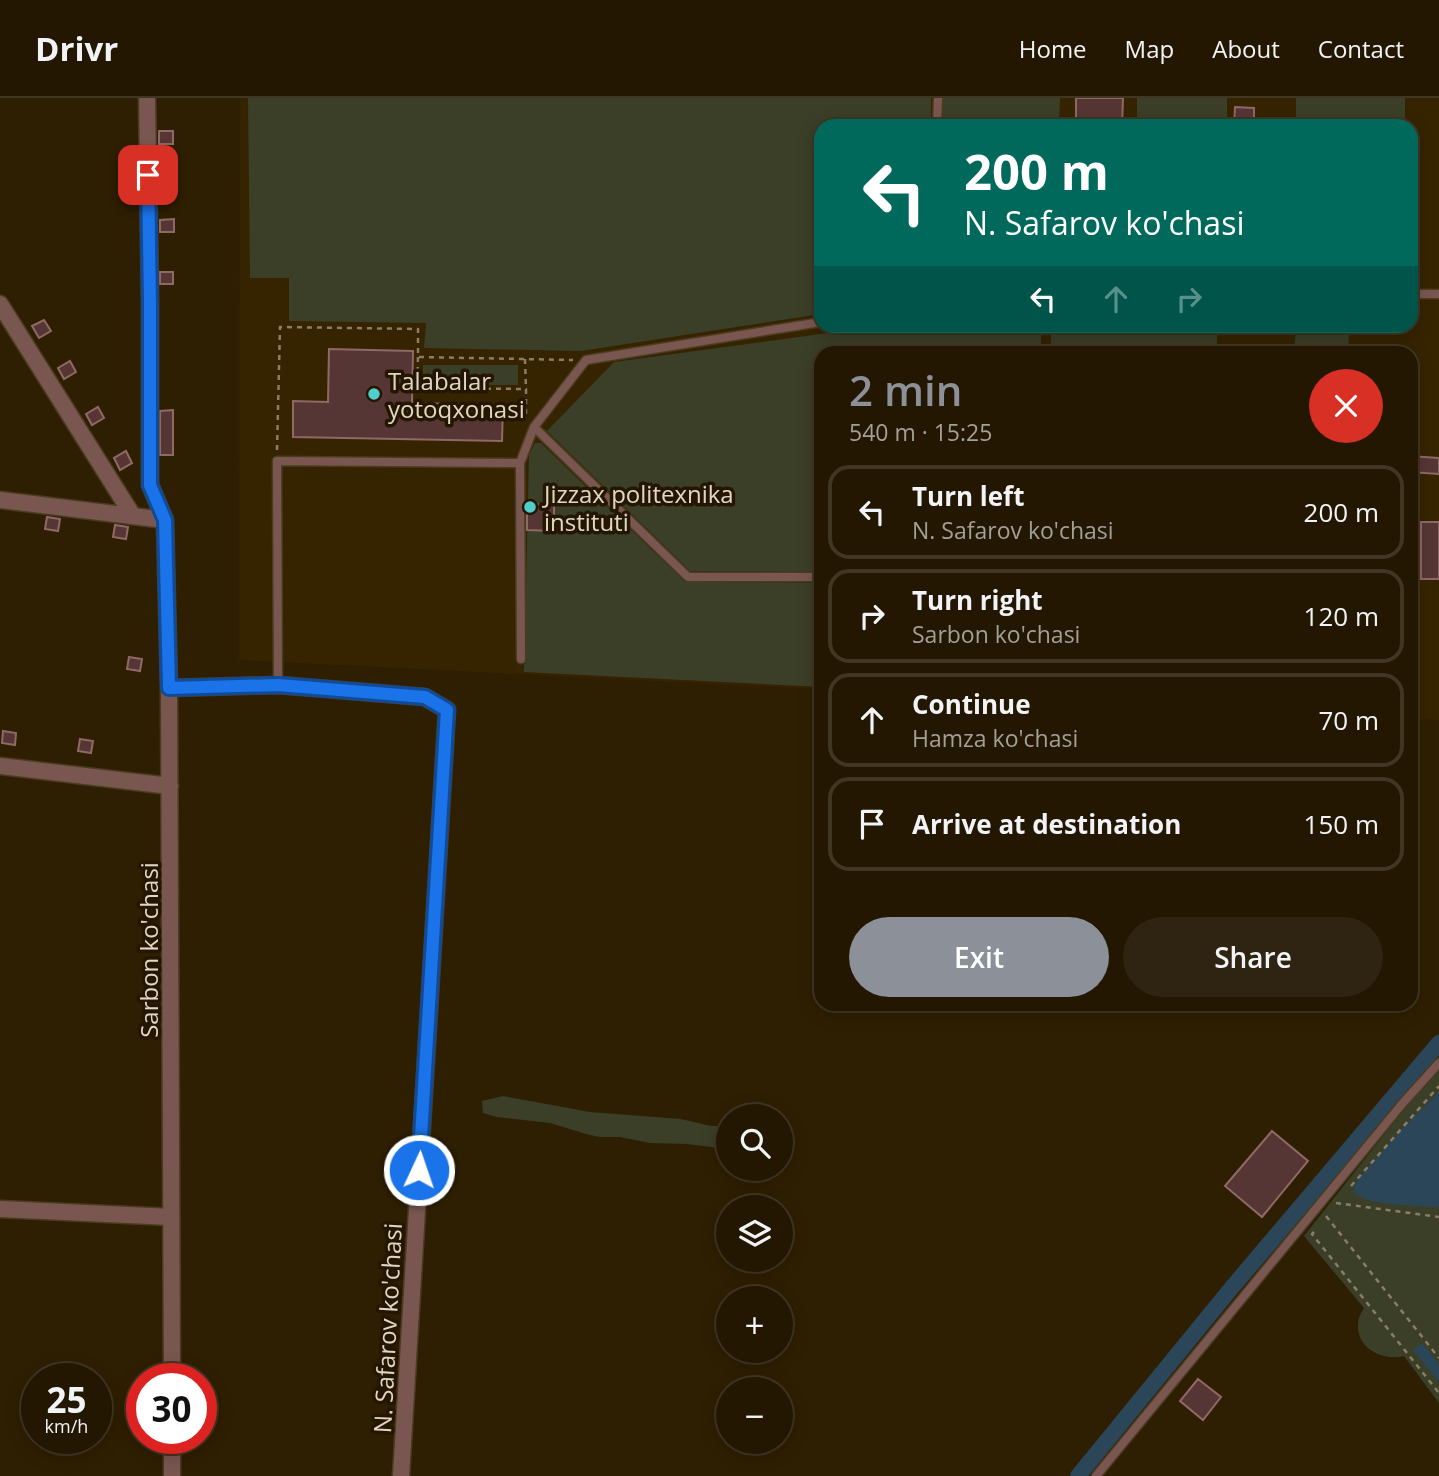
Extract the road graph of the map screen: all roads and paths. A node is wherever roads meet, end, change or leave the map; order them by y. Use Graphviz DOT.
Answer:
graph roads {
  1 [pos="147,98"];
  2 [pos="937,98"];
  3 [pos="937,119"];
  4 [pos="1418,294"];
  5 [pos="1439,294"];
  6 [pos="0,304"];
  7 [pos="814,324"];
  8 [pos="418,357"];
  9 [pos="525,359"];
  10 [pos="586,360"];
  11 [pos="526,389"];
  12 [pos="534,427"];
  13 [pos="277,461"];
  14 [pos="520,463"];
  15 [pos="0,500"];
  16 [pos="133,516"];
  17 [pos="165,520"];
  18 [pos="814,578"];
  19 [pos="521,659"];
  20 [pos="278,685"];
  21 [pos="169,688"];
  22 [pos="0,766"];
  23 [pos="170,786"];
  24 [pos="1439,1063"];
  25 [pos="1439,1086"];
  26 [pos="1336,1203"];
  27 [pos="0,1209"];
  28 [pos="171,1216"];
  29 [pos="1439,1217"];
  30 [pos="1319,1225"];
  31 [pos="1439,1358"];
  32 [pos="172,1363"];
  33 [pos="1439,1393"];
  34 [pos="172,1454"];
  35 [pos="172,1476"];
  36 [pos="401,1476"];
  37 [pos="1096,1476"];
  1 -- 17 [label="street"];
  2 -- 3 [label="lane"];
  4 -- 5 [label="lane"];
  6 -- 16 [label="street"];
  7 -- 10 [label="lane"];
  8 -- 9 [label="path"];
  8 -- 11 [label="path"];
  8 -- 13 [label="path"];
  9 -- 10 [label="path"];
  9 -- 11 [label="path"];
  10 -- 12 [label="lane"];
  11 -- 12 [label="path"];
  12 -- 14 [label="lane"];
  12 -- 18 [label="lane"];
  13 -- 14 [label="lane"];
  13 -- 20 [label="lane"];
  14 -- 19 [label="lane"];
  15 -- 16 [label="street"];
  16 -- 17 [label="street"];
  17 -- 21 [label="street, Sarbon ko'chasi"];
  20 -- 21 [label="street, N. Safarov ko'chasi"];
  20 -- 36 [label="street, N. Safarov ko'chasi"];
  21 -- 23 [label="street, Sarbon ko'chasi"];
  22 -- 23 [label="street"];
  23 -- 28 [label="street, Sarbon ko'chasi"];
  24 -- 37 [label="lane"];
  25 -- 26 [label="path"];
  26 -- 29 [label="path"];
  26 -- 31 [label="path"];
  27 -- 28 [label="street"];
  28 -- 32 [label="street, Sarbon ko'chasi"];
  30 -- 33 [label="path"];
  34 -- 35 [label="street"];
}
